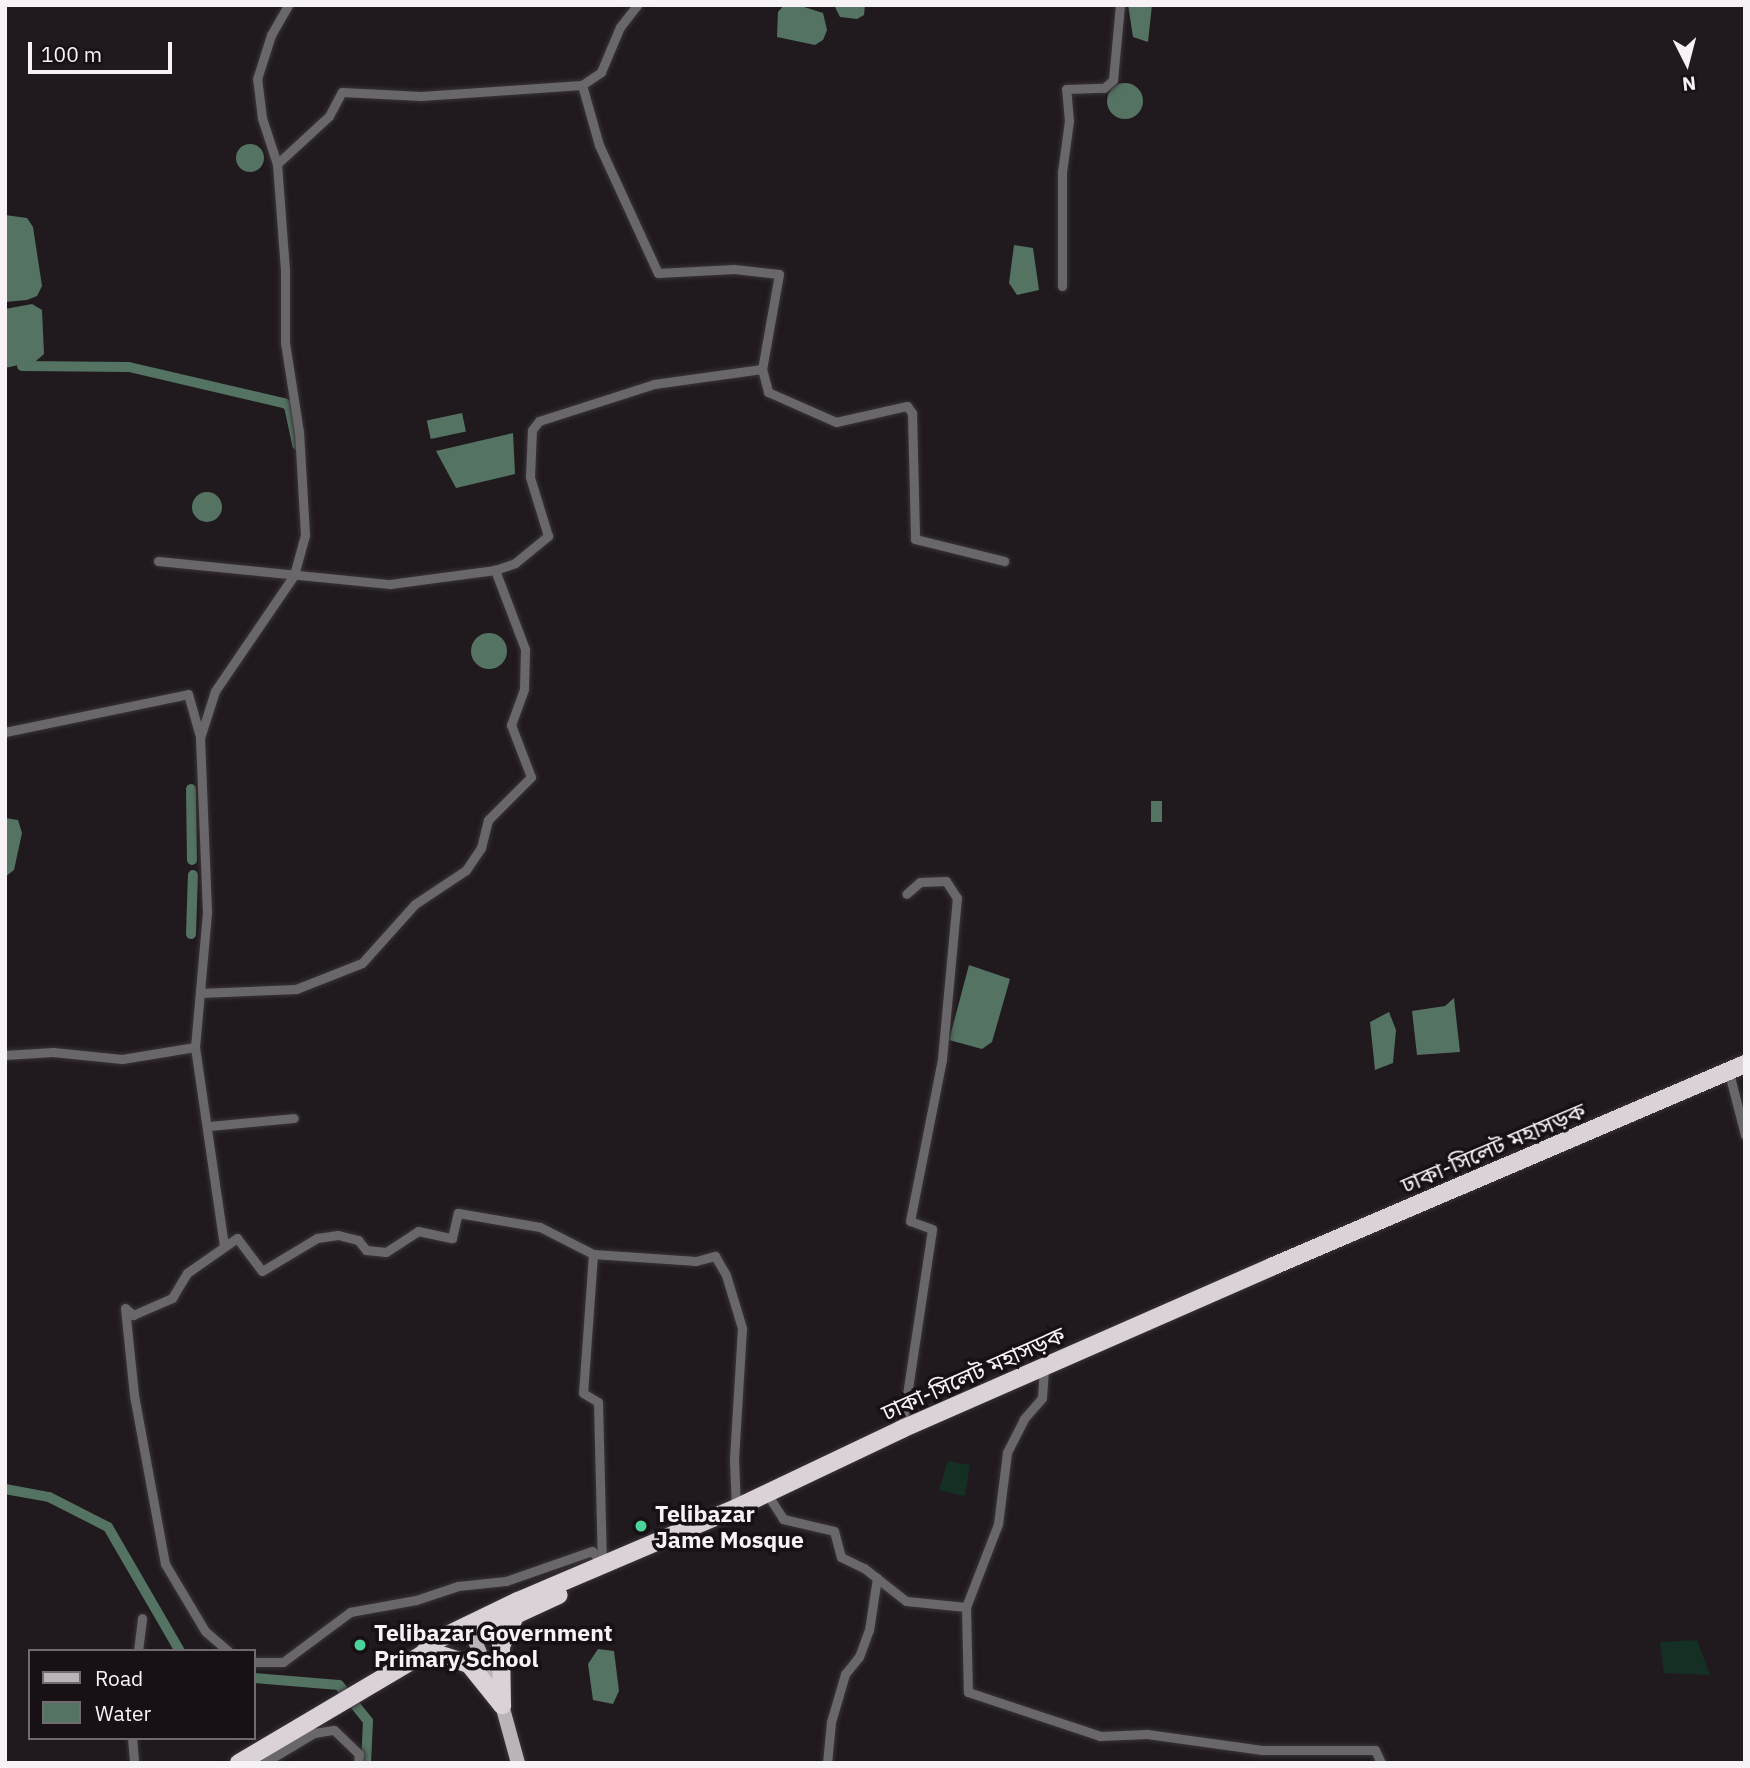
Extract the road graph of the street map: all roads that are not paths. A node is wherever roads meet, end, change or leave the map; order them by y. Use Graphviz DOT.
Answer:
graph roads {
  1 [pos="288,5"];
  2 [pos="637,5"];
  3 [pos="1120,5"];
  4 [pos="582,85"];
  5 [pos="276,164"];
  6 [pos="1062,286"];
  7 [pos="762,369"];
  8 [pos="158,561"];
  9 [pos="1004,561"];
  10 [pos="495,570"];
  11 [pos="294,575"];
  12 [pos="5,732"];
  13 [pos="200,738"];
  14 [pos="906,894"];
  15 [pos="200,993"];
  16 [pos="195,1047"];
  17 [pos="5,1055"];
  18 [pos="1745,1064"];
  19 [pos="1729,1073"];
  20 [pos="295,1118"];
  21 [pos="208,1126"];
  22 [pos="1745,1135"];
  23 [pos="224,1246"];
  24 [pos="593,1254"];
  25 [pos="1044,1369"];
  26 [pos="902,1429"];
  27 [pos="767,1494"];
  28 [pos="736,1508"];
  29 [pos="685,1530"];
  30 [pos="602,1563"];
  31 [pos="877,1578"];
  32 [pos="966,1607"];
  33 [pos="515,1616"];
  34 [pos="142,1618"];
  35 [pos="468,1631"];
  36 [pos="138,1649"];
  37 [pos="226,1649"];
  38 [pos="429,1653"];
  39 [pos="256,1662"];
  40 [pos="498,1697"];
  41 [pos="132,1740"];
  42 [pos="134,1763"];
  43 [pos="239,1763"];
  44 [pos="264,1763"];
  45 [pos="358,1763"];
  46 [pos="519,1763"];
  47 [pos="827,1763"];
  48 [pos="1381,1763"];
  1 -- 5 [label="street"];
  2 -- 4 [label="street"];
  3 -- 6 [label="street"];
  4 -- 5 [label="street"];
  4 -- 7 [label="street"];
  5 -- 11 [label="street"];
  7 -- 9 [label="street"];
  7 -- 10 [label="street"];
  8 -- 11 [label="street"];
  10 -- 11 [label="street"];
  10 -- 15 [label="street"];
  11 -- 13 [label="street"];
  12 -- 13 [label="street"];
  13 -- 15 [label="street"];
  14 -- 26 [label="street"];
  15 -- 16 [label="street"];
  16 -- 17 [label="street"];
  16 -- 21 [label="street"];
  18 -- 19 [label="highway, ঢাকা-সিলেট মহাসড়ক"];
  19 -- 22 [label="street"];
  19 -- 25 [label="highway, ঢাকা-সিলেট মহাসড়ক"];
  20 -- 21 [label="street"];
  21 -- 23 [label="street"];
  23 -- 24 [label="street"];
  23 -- 37 [label="street"];
  24 -- 28 [label="street"];
  24 -- 30 [label="street"];
  25 -- 26 [label="highway, ঢাকা-সিলেট মহাসড়ক"];
  25 -- 32 [label="street"];
  26 -- 27 [label="highway, ঢাকা-সিলেট মহাসড়ক"];
  27 -- 28 [label="highway, ঢাকা-সিলেট মহাসড়ক"];
  27 -- 31 [label="street"];
  28 -- 29 [label="highway, ঢাকা-সিলেট মহাসড়ক"];
  29 -- 30 [label="highway, ঢাকা-সিলেট মহাসড়ক"];
  29 -- 33 [label="highway"];
  30 -- 35 [label="highway, ঢাকা-সিলেট মহাসড়ক"];
  30 -- 39 [label="street"];
  31 -- 32 [label="street"];
  31 -- 47 [label="street"];
  32 -- 48 [label="street"];
  33 -- 35 [label="highway"];
  33 -- 40 [label="highway"];
  34 -- 36 [label="street"];
  35 -- 38 [label="highway"];
  35 -- 40 [label="main road"];
  38 -- 40 [label="highway"];
  38 -- 43 [label="highway"];
  40 -- 46 [label="main road"];
  41 -- 42 [label="street"];
  44 -- 45 [label="street"];
}
